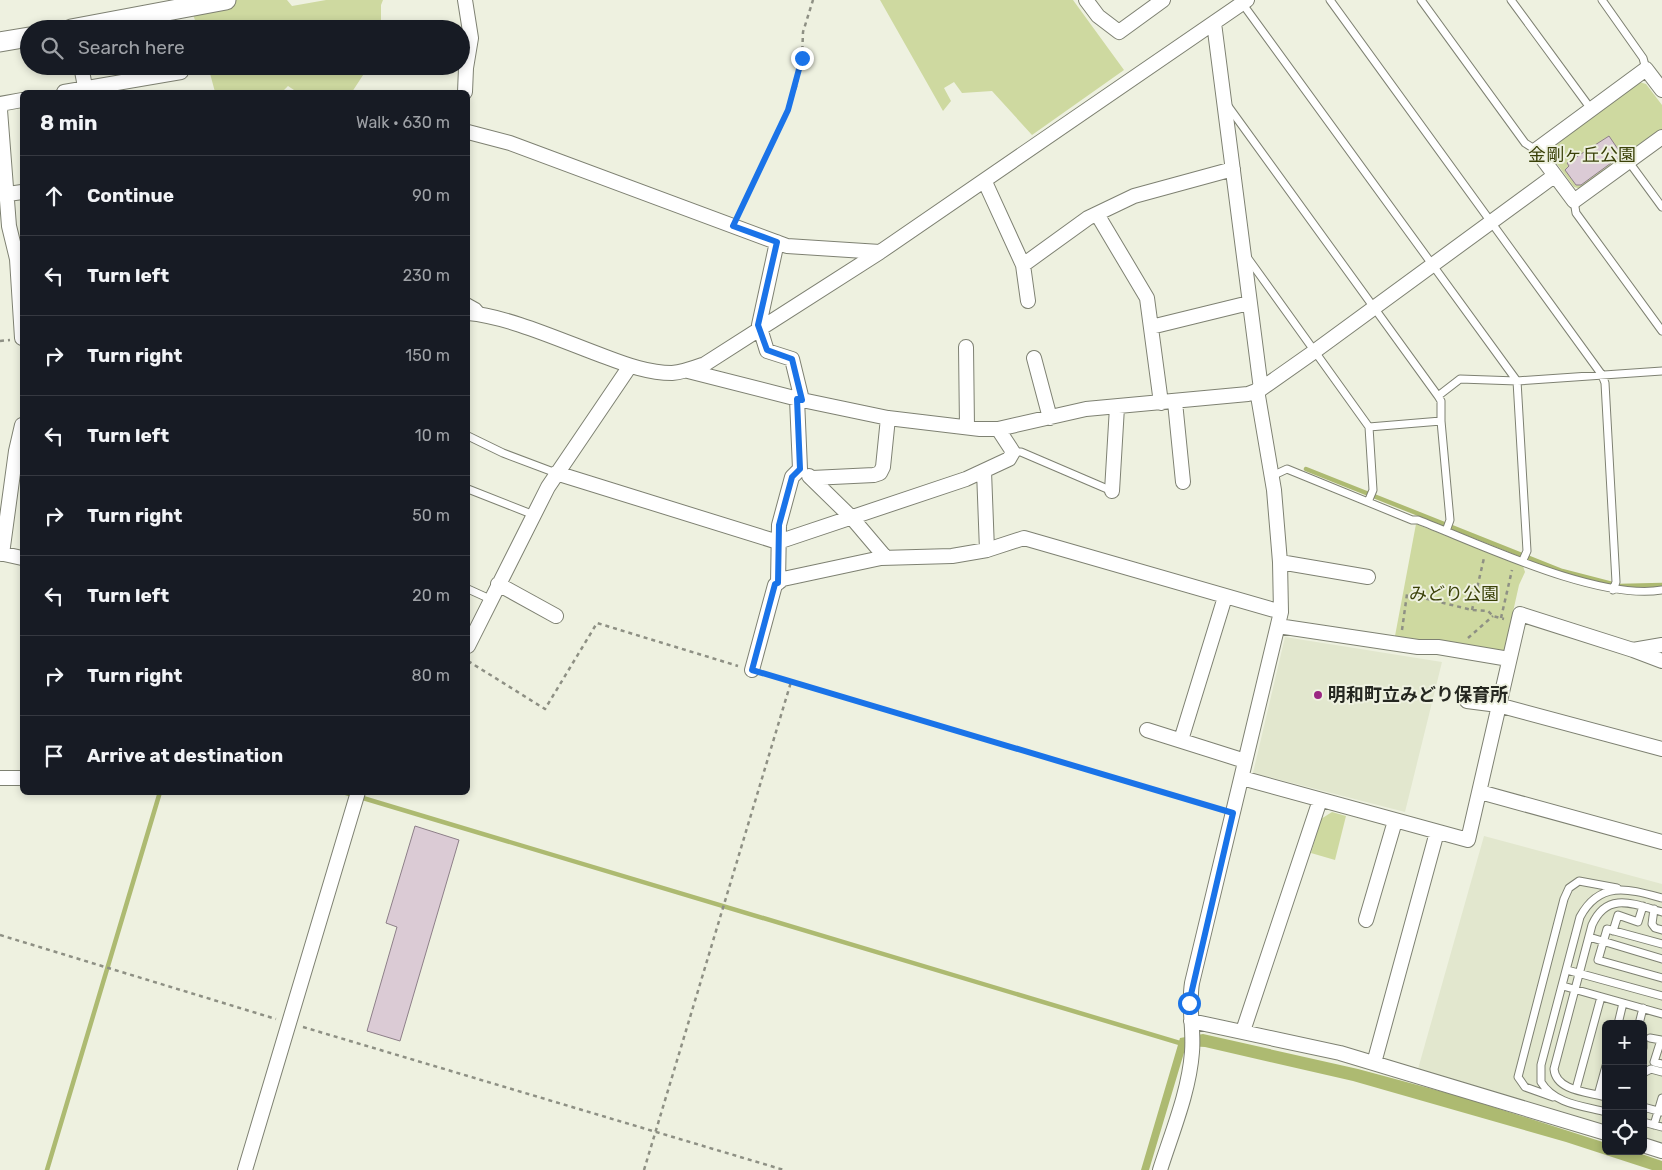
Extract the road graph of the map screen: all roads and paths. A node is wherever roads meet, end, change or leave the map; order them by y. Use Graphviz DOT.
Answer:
graph roads {
  1 [pos="226,0"];
  2 [pos="465,0"];
  3 [pos="813,0"];
  4 [pos="1086,0"];
  5 [pos="1163,0"];
  6 [pos="1330,0"];
  7 [pos="1421,0"];
  8 [pos="1511,0"];
  9 [pos="1602,0"];
  10 [pos="1244,1"];
  11 [pos="120,20"];
  12 [pos="468,20"];
  13 [pos="1214,23"];
  14 [pos="20,39"];
  15 [pos="0,42"];
  16 [pos="1646,69"];
  17 [pos="82,75"];
  18 [pos="166,75"];
  19 [pos="467,75"];
  20 [pos="85,90"];
  21 [pos="90,90"];
  22 [pos="466,90"];
  23 [pos="1662,90"];
  24 [pos="20,100"];
  25 [pos="1224,102"];
  26 [pos="0,104"];
  27 [pos="1591,109"];
  28 [pos="0,110"];
  29 [pos="470,133"];
  30 [pos="1662,137"];
  31 [pos="1536,150"];
  32 [pos="1629,162"];
  33 [pos="1233,170"];
  34 [pos="1554,176"];
  35 [pos="985,182"];
  36 [pos="20,192"];
  37 [pos="8,194"];
  38 [pos="1574,201"];
  39 [pos="1662,207"];
  40 [pos="1097,214"];
  41 [pos="1492,221"];
  42 [pos="733,226"];
  43 [pos="777,242"];
  44 [pos="18,249"];
  45 [pos="1243,250"];
  46 [pos="880,252"];
  47 [pos="1432,264"];
  48 [pos="1023,265"];
  49 [pos="1028,301"];
  50 [pos="470,303"];
  51 [pos="1249,303"];
  52 [pos="20,306"];
  53 [pos="1374,307"];
  54 [pos="470,313"];
  55 [pos="484,315"];
  56 [pos="1151,327"];
  57 [pos="1662,330"];
  58 [pos="760,331"];
  59 [pos="966,347"];
  60 [pos="1315,351"];
  61 [pos="1034,358"];
  62 [pos="630,366"];
  63 [pos="688,371"];
  64 [pos="1662,371"];
  65 [pos="1602,375"];
  66 [pos="1517,381"];
  67 [pos="1259,390"];
  68 [pos="1438,396"];
  69 [pos="800,400"];
  70 [pos="1176,402"];
  71 [pos="1161,403"];
  72 [pos="1117,407"];
  73 [pos="888,418"];
  74 [pos="1050,418"];
  75 [pos="1441,421"];
  76 [pos="967,427"];
  77 [pos="1369,427"];
  78 [pos="998,429"];
  79 [pos="20,434"];
  80 [pos="470,437"];
  81 [pos="1013,452"];
  82 [pos="800,469"];
  83 [pos="984,471"];
  84 [pos="556,474"];
  85 [pos="1272,476"];
  86 [pos="812,478"];
  87 [pos="1183,482"];
  88 [pos="470,490"];
  89 [pos="1112,491"];
  90 [pos="1368,502"];
  91 [pos="535,515"];
  92 [pos="852,518"];
  93 [pos="1446,531"];
  94 [pos="778,542"];
  95 [pos="1487,546"];
  96 [pos="987,550"];
  97 [pos="1,553"];
  98 [pos="20,558"];
  99 [pos="886,558"];
  100 [pos="1523,560"];
  101 [pos="1280,562"];
  102 [pos="1512,568"];
  103 [pos="1368,577"];
  104 [pos="778,583"];
  105 [pos="498,584"];
  106 [pos="470,590"];
  107 [pos="1613,590"];
  108 [pos="1662,590"];
  109 [pos="1225,596"];
  110 [pos="490,599"];
  111 [pos="1472,610"];
  112 [pos="556,616"];
  113 [pos="1501,618"];
  114 [pos="1280,619"];
  115 [pos="1518,623"];
  116 [pos="1407,631"];
  117 [pos="470,642"];
  118 [pos="1662,644"];
  119 [pos="1633,650"];
  120 [pos="1510,659"];
  121 [pos="1662,660"];
  122 [pos="470,662"];
  123 [pos="752,670"];
  124 [pos="791,682"];
  125 [pos="1467,701"];
  126 [pos="1498,705"];
  127 [pos="1147,730"];
  128 [pos="1181,740"];
  129 [pos="1662,749"];
  130 [pos="1245,761"];
  131 [pos="0,778"];
  132 [pos="20,778"];
  133 [pos="1242,778"];
  134 [pos="1480,792"];
  135 [pos="356,799"];
  136 [pos="1320,800"];
  137 [pos="1233,813"];
  138 [pos="1395,821"];
  139 [pos="1437,832"];
  140 [pos="1662,842"];
  141 [pos="1623,889"];
  142 [pos="1662,898"];
  143 [pos="1643,906"];
  144 [pos="1654,909"];
  145 [pos="1662,912"];
  146 [pos="1366,920"];
  147 [pos="1662,930"];
  148 [pos="1613,931"];
  149 [pos="0,935"];
  150 [pos="1589,937"];
  151 [pos="1602,942"];
  152 [pos="1662,944"];
  153 [pos="1662,958"];
  154 [pos="1567,970"];
  155 [pos="1579,973"];
  156 [pos="1662,978"];
  157 [pos="1563,986"];
  158 [pos="1575,990"];
  159 [pos="1662,996"];
  160 [pos="1601,997"];
  161 [pos="1623,1003"];
  162 [pos="1643,1008"];
  163 [pos="1662,1014"];
  164 [pos="1619,1020"];
  165 [pos="1640,1020"];
  166 [pos="289,1023"];
  167 [pos="1192,1026"];
  168 [pos="1243,1032"];
  169 [pos="1647,1037"];
  170 [pos="1374,1063"];
  171 [pos="1662,1064"];
  172 [pos="1647,1070"];
  173 [pos="1662,1072"];
  174 [pos="1602,1080"];
  175 [pos="1576,1089"];
  176 [pos="1598,1095"];
  177 [pos="1602,1096"];
  178 [pos="1662,1098"];
  179 [pos="1560,1100"];
  180 [pos="1647,1108"];
  181 [pos="1602,1111"];
  182 [pos="1660,1112"];
  183 [pos="1658,1126"];
  184 [pos="1602,1131"];
  185 [pos="656,1132"];
  186 [pos="1647,1146"];
  187 [pos="1662,1151"];
  188 [pos="245,1170"];
  189 [pos="644,1170"];
  190 [pos="784,1170"];
  191 [pos="1160,1170"];
  1 -- 11 [label="main road"];
  2 -- 12 [label="street"];
  3 -- 42 [label="path"];
  4 -- 5 [label="street"];
  6 -- 41 [label="lane"];
  7 -- 31 [label="lane"];
  8 -- 27 [label="lane"];
  9 -- 16 [label="lane"];
  10 -- 13 [label="street"];
  10 -- 47 [label="lane"];
  13 -- 25 [label="street"];
  13 -- 35 [label="street"];
  14 -- 15 [label="main road"];
  16 -- 23 [label="street"];
  16 -- 27 [label="street"];
  17 -- 20 [label="street"];
  18 -- 21 [label="street"];
  19 -- 22 [label="street"];
  24 -- 26 [label="street"];
  25 -- 33 [label="street"];
  25 -- 53 [label="lane"];
  27 -- 31 [label="street"];
  28 -- 37 [label="street"];
  29 -- 42 [label="street"];
  30 -- 32 [label="street"];
  31 -- 34 [label="street"];
  32 -- 38 [label="street"];
  32 -- 39 [label="lane"];
  33 -- 40 [label="street"];
  33 -- 45 [label="street"];
  34 -- 38 [label="street"];
  34 -- 41 [label="street"];
  35 -- 46 [label="street"];
  35 -- 48 [label="street"];
  36 -- 37 [label="street"];
  37 -- 44 [label="street"];
  38 -- 57 [label="lane"];
  40 -- 48 [label="street"];
  40 -- 56 [label="street"];
  41 -- 47 [label="street"];
  41 -- 65 [label="lane"];
  42 -- 43 [label="street"];
  43 -- 46 [label="street"];
  43 -- 58 [label="street"];
  44 -- 52 [label="street"];
  45 -- 51 [label="street"];
  45 -- 60 [label="lane"];
  46 -- 58 [label="street"];
  47 -- 53 [label="street"];
  47 -- 66 [label="lane"];
  48 -- 49 [label="street"];
  50 -- 55 [label="lane"];
  51 -- 56 [label="street"];
  51 -- 67 [label="street"];
  53 -- 60 [label="street"];
  53 -- 68 [label="lane"];
  54 -- 55 [label="street"];
  55 -- 62 [label="street"];
  56 -- 71 [label="street"];
  58 -- 63 [label="street"];
  58 -- 69 [label="street"];
  59 -- 76 [label="street"];
  60 -- 67 [label="street"];
  60 -- 77 [label="lane"];
  61 -- 74 [label="street"];
  62 -- 63 [label="street"];
  62 -- 84 [label="street"];
  63 -- 69 [label="street"];
  64 -- 65 [label="lane"];
  65 -- 66 [label="lane"];
  65 -- 107 [label="lane"];
  66 -- 68 [label="lane"];
  66 -- 100 [label="lane"];
  67 -- 70 [label="street"];
  67 -- 85 [label="street"];
  68 -- 75 [label="lane"];
  69 -- 73 [label="street"];
  69 -- 82 [label="street"];
  70 -- 71 [label="street"];
  70 -- 87 [label="street"];
  71 -- 72 [label="street"];
  72 -- 74 [label="street"];
  72 -- 89 [label="street"];
  73 -- 76 [label="street"];
  73 -- 86 [label="street"];
  74 -- 78 [label="street"];
  75 -- 77 [label="lane"];
  75 -- 93 [label="lane"];
  76 -- 78 [label="street"];
  77 -- 90 [label="lane"];
  78 -- 81 [label="street"];
  79 -- 97 [label="street"];
  80 -- 84 [label="lane"];
  81 -- 83 [label="street"];
  81 -- 89 [label="lane"];
  82 -- 86 [label="street"];
  82 -- 94 [label="street"];
  83 -- 92 [label="street"];
  83 -- 96 [label="street"];
  84 -- 91 [label="street"];
  84 -- 94 [label="street"];
  85 -- 90 [label="lane"];
  85 -- 101 [label="street"];
  86 -- 92 [label="street"];
  88 -- 91 [label="lane"];
  90 -- 93 [label="lane"];
  91 -- 105 [label="street"];
  92 -- 94 [label="street"];
  92 -- 99 [label="street"];
  93 -- 95 [label="lane"];
  94 -- 104 [label="street"];
  95 -- 100 [label="lane"];
  95 -- 111 [label="path"];
  96 -- 99 [label="street"];
  96 -- 109 [label="street"];
  97 -- 98 [label="street"];
  99 -- 104 [label="street"];
  100 -- 107 [label="lane"];
  101 -- 103 [label="street"];
  101 -- 114 [label="street"];
  102 -- 113 [label="path"];
  104 -- 123 [label="street"];
  105 -- 110 [label="street"];
  105 -- 112 [label="street"];
  106 -- 110 [label="lane"];
  107 -- 108 [label="lane"];
  109 -- 114 [label="street"];
  109 -- 128 [label="street"];
  110 -- 117 [label="street"];
  111 -- 113 [label="path"];
  111 -- 116 [label="path"];
  113 -- 115 [label="path"];
  114 -- 120 [label="street"];
  114 -- 130 [label="street"];
  115 -- 119 [label="street"];
  115 -- 120 [label="street"];
  118 -- 119 [label="street"];
  119 -- 121 [label="street"];
  120 -- 126 [label="street"];
  122 -- 123 [label="path"];
  123 -- 124 [label="path"];
  124 -- 137 [label="path"];
  124 -- 185 [label="path"];
  125 -- 126 [label="street"];
  126 -- 129 [label="street"];
  126 -- 134 [label="street"];
  127 -- 128 [label="street"];
  128 -- 130 [label="street"];
  130 -- 133 [label="street"];
  131 -- 132 [label="street"];
  133 -- 136 [label="street"];
  133 -- 137 [label="street"];
  134 -- 139 [label="street"];
  134 -- 140 [label="street"];
  135 -- 166 [label="street"];
  136 -- 138 [label="street"];
  136 -- 168 [label="street"];
  137 -- 167 [label="street"];
  138 -- 139 [label="street"];
  138 -- 146 [label="street"];
  139 -- 170 [label="street"];
  141 -- 142 [label="lane"];
  141 -- 154 [label="lane"];
  141 -- 179 [label="lane"];
  143 -- 144 [label="lane"];
  143 -- 148 [label="lane"];
  143 -- 150 [label="lane"];
  144 -- 145 [label="lane"];
  144 -- 147 [label="lane"];
  148 -- 151 [label="lane"];
  148 -- 152 [label="lane"];
  149 -- 166 [label="path"];
  150 -- 151 [label="lane"];
  150 -- 155 [label="lane"];
  151 -- 153 [label="lane"];
  151 -- 156 [label="lane"];
  154 -- 155 [label="lane"];
  154 -- 157 [label="lane"];
  155 -- 158 [label="lane"];
  155 -- 159 [label="lane"];
  157 -- 158 [label="lane"];
  157 -- 179 [label="lane"];
  158 -- 160 [label="lane"];
  158 -- 175 [label="lane"];
  160 -- 161 [label="lane"];
  160 -- 175 [label="lane"];
  161 -- 162 [label="lane"];
  161 -- 164 [label="lane"];
  162 -- 163 [label="lane"];
  162 -- 165 [label="lane"];
  166 -- 185 [label="path"];
  166 -- 188 [label="street"];
  167 -- 168 [label="street"];
  167 -- 191 [label="street"];
  168 -- 170 [label="street"];
  169 -- 171 [label="lane"];
  170 -- 184 [label="street"];
  172 -- 173 [label="lane"];
  174 -- 176 [label="lane"];
  175 -- 176 [label="lane"];
  176 -- 177 [label="lane"];
  178 -- 182 [label="lane"];
  179 -- 181 [label="lane"];
  180 -- 182 [label="lane"];
  182 -- 183 [label="lane"];
  185 -- 189 [label="path"];
  185 -- 190 [label="path"];
  186 -- 187 [label="street"];
}
